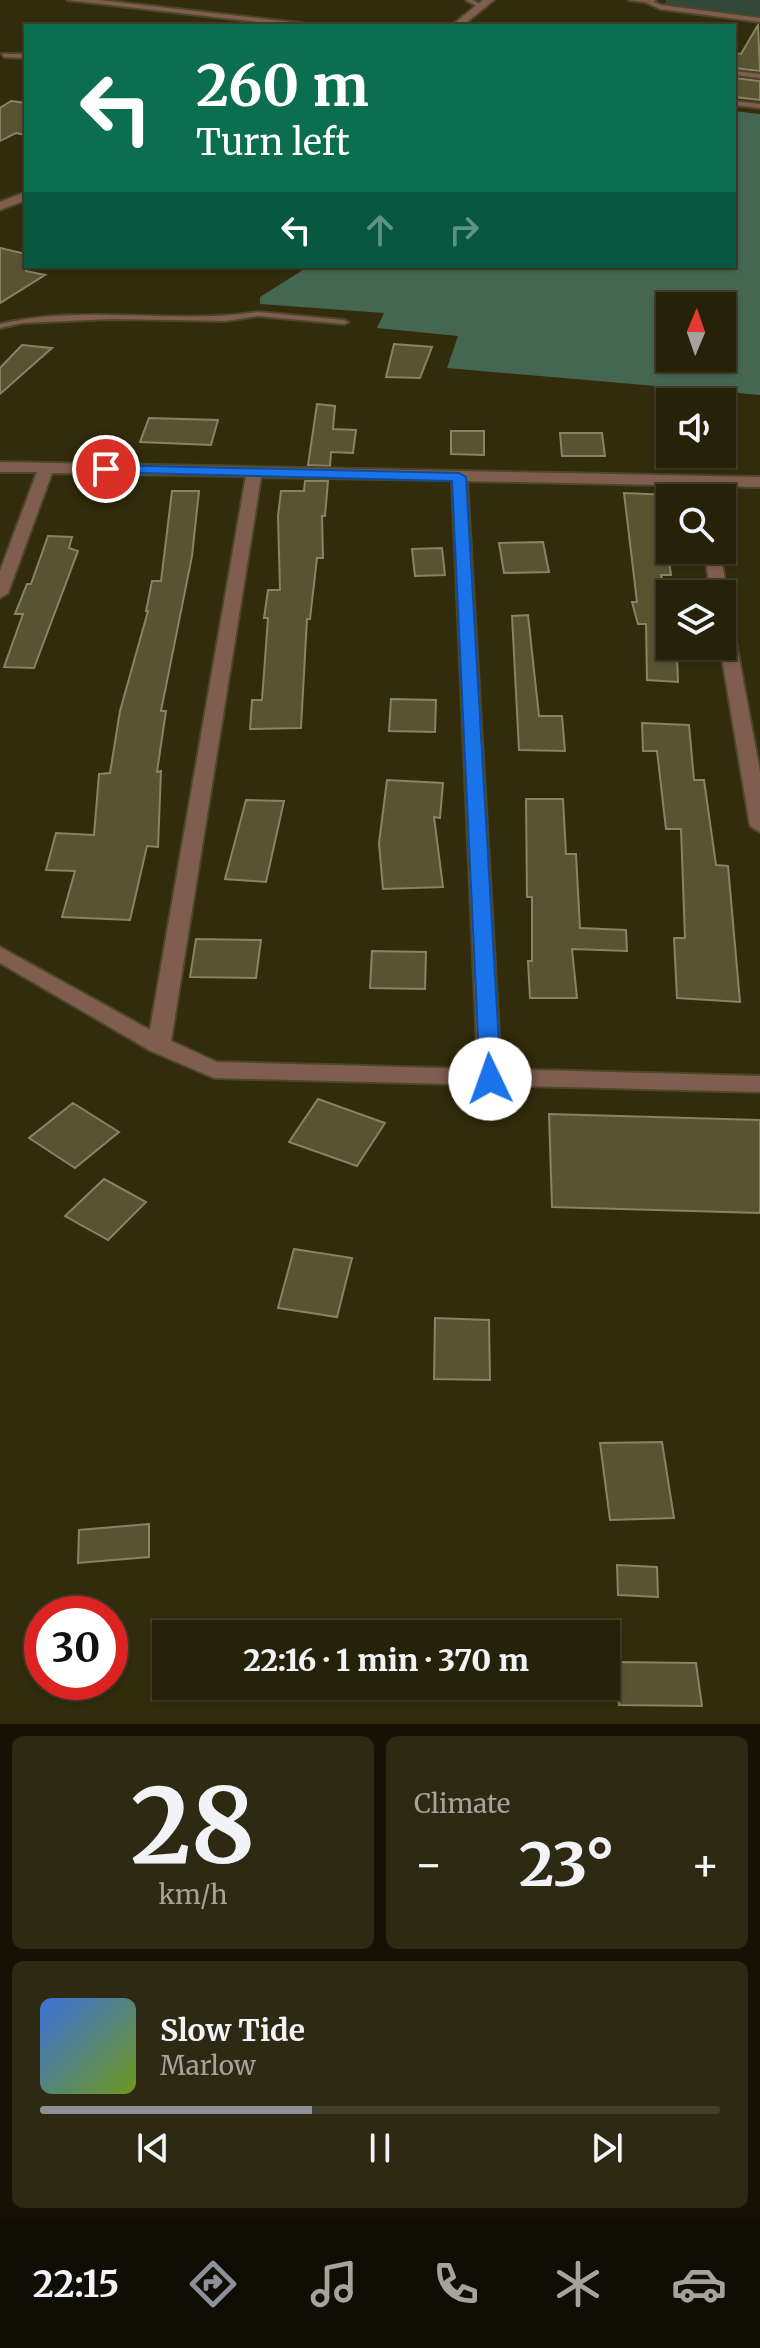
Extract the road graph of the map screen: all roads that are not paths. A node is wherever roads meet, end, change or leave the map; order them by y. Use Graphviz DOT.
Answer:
graph roads {
  1 [pos="72,0"];
  2 [pos="469,0"];
  3 [pos="634,0"];
  4 [pos="650,1"];
  5 [pos="485,3"];
  6 [pos="721,16"];
  7 [pos="760,20"];
  8 [pos="301,24"];
  9 [pos="459,24"];
  10 [pos="727,24"];
  11 [pos="4,55"];
  12 [pos="24,56"];
  13 [pos="736,73"];
  14 [pos="760,76"];
  15 [pos="736,103"];
  16 [pos="760,106"];
  17 [pos="24,197"];
  18 [pos="0,206"];
  19 [pos="344,322"];
  20 [pos="0,326"];
  21 [pos="0,467"];
  22 [pos="46,468"];
  23 [pos="254,472"];
  24 [pos="459,477"];
  25 [pos="700,481"];
  26 [pos="760,482"];
  27 [pos="701,484"];
  28 [pos="0,593"];
  29 [pos="731,660"];
  30 [pos="760,826"];
  31 [pos="0,954"];
  32 [pos="159,1045"];
  33 [pos="490,1079"];
  34 [pos="760,1084"];
  1 -- 8 [label="street"];
  2 -- 5 [label="lane"];
  3 -- 4 [label="street"];
  4 -- 6 [label="lane"];
  5 -- 9 [label="street"];
  6 -- 7 [label="lane"];
  6 -- 10 [label="lane"];
  11 -- 12 [label="lane"];
  13 -- 14 [label="lane"];
  15 -- 16 [label="lane"];
  17 -- 18 [label="street"];
  19 -- 20 [label="lane"];
  21 -- 22 [label="street"];
  22 -- 23 [label="street"];
  22 -- 28 [label="street"];
  23 -- 24 [label="street"];
  23 -- 32 [label="street"];
  24 -- 25 [label="street"];
  24 -- 33 [label="street"];
  25 -- 26 [label="street"];
  25 -- 27 [label="street"];
  29 -- 30 [label="street"];
  31 -- 32 [label="street"];
  32 -- 33 [label="street"];
  33 -- 34 [label="street"];
}
